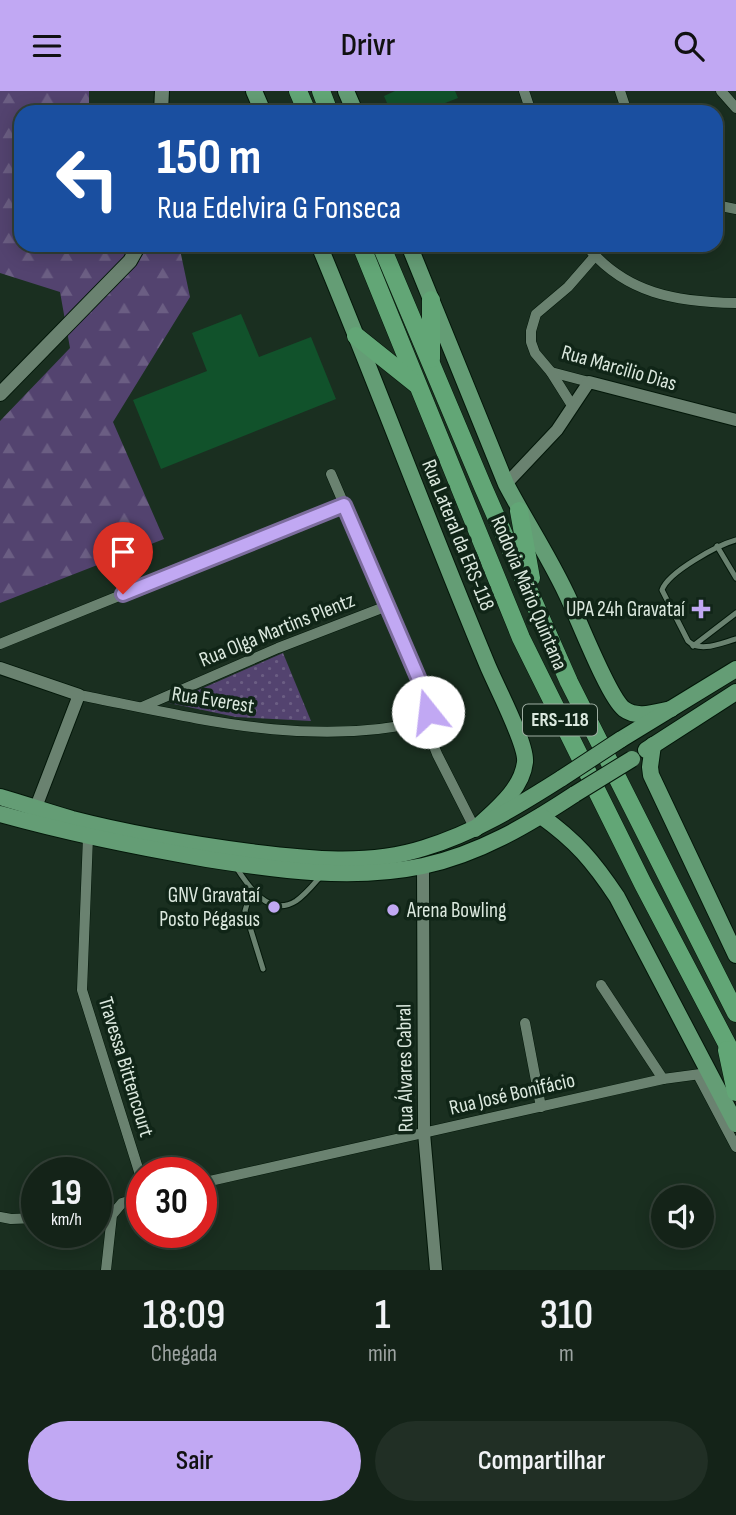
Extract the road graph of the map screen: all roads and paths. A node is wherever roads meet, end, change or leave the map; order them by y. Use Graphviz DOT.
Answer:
graph roads {
  1 [pos="720,91"];
  2 [pos="736,108"];
  3 [pos="135,252"];
  4 [pos="322,252"];
  5 [pos="364,252"];
  6 [pos="384,252"];
  7 [pos="412,252"];
  8 [pos="591,252"];
  9 [pos="595,257"];
  10 [pos="431,300"];
  11 [pos="736,303"];
  12 [pos="356,336"];
  13 [pos="431,366"];
  14 [pos="551,372"];
  15 [pos="589,381"];
  16 [pos="418,386"];
  17 [pos="0,394"];
  18 [pos="573,407"];
  19 [pos="736,421"];
  20 [pos="331,474"];
  21 [pos="506,484"];
  22 [pos="344,505"];
  23 [pos="519,512"];
  24 [pos="736,540"];
  25 [pos="717,546"];
  26 [pos="736,578"];
  27 [pos="536,605"];
  28 [pos="387,607"];
  29 [pos="736,613"];
  30 [pos="736,639"];
  31 [pos="0,644"];
  32 [pos="693,646"];
  33 [pos="0,668"];
  34 [pos="736,669"];
  35 [pos="736,692"];
  36 [pos="79,695"];
  37 [pos="736,702"];
  38 [pos="712,707"];
  39 [pos="142,708"];
  40 [pos="671,709"];
  41 [pos="424,721"];
  42 [pos="653,745"];
  43 [pos="0,797"];
  44 [pos="36,807"];
  45 [pos="0,814"];
  46 [pos="541,816"];
  47 [pos="475,829"];
  48 [pos="88,837"];
  49 [pos="234,863"];
  50 [pos="423,866"];
  51 [pos="325,873"];
  52 [pos="251,890"];
  53 [pos="736,955"];
  54 [pos="711,965"];
  55 [pos="263,969"];
  56 [pos="736,983"];
  57 [pos="601,985"];
  58 [pos="736,1013"];
  59 [pos="525,1023"];
  60 [pos="726,1043"];
  61 [pos="736,1061"];
  62 [pos="703,1074"];
  63 [pos="663,1079"];
  64 [pos="736,1092"];
  65 [pos="541,1107"];
  66 [pos="736,1124"];
  67 [pos="424,1133"];
  68 [pos="736,1147"];
  69 [pos="134,1157"];
  70 [pos="217,1179"];
  71 [pos="126,1202"];
  72 [pos="112,1215"];
  73 [pos="0,1217"];
  74 [pos="21,1219"];
  75 [pos="108,1248"];
  76 [pos="106,1270"];
  77 [pos="436,1270"];
  1 -- 2 [label="street"];
  3 -- 17 [label="main road"];
  4 -- 12 [label="main road, Rua Lateral da ERS-118"];
  5 -- 16 [label="highway, Rodovia Mário Quintana / ERS-118"];
  6 -- 13 [label="highway, Rodovia Mário Quintana / ERS-118"];
  7 -- 10 [label="main road"];
  8 -- 9 [label="street"];
  9 -- 11 [label="street"];
  9 -- 14 [label="street, Rua Marcilio Dias"];
  10 -- 13 [label="highway"];
  10 -- 21 [label="main road"];
  12 -- 16 [label="highway"];
  12 -- 47 [label="main road, Rua Lateral da ERS-118"];
  13 -- 27 [label="highway, Rodovia Mário Quintana / ERS-118"];
  14 -- 15 [label="street, Rua Marcilio Dias"];
  14 -- 18 [label="street"];
  15 -- 18 [label="street"];
  15 -- 19 [label="street, Rua Marcilio Dias"];
  16 -- 60 [label="highway, Rodovia Mário Quintana / ERS-118"];
  18 -- 21 [label="street"];
  20 -- 22 [label="street"];
  21 -- 23 [label="main road"];
  22 -- 28 [label="street"];
  22 -- 31 [label="street"];
  23 -- 27 [label="highway"];
  23 -- 40 [label="main road"];
  24 -- 25 [label="lane"];
  25 -- 26 [label="lane"];
  25 -- 32 [label="lane"];
  27 -- 54 [label="highway, Rodovia Mário Quintana / ERS-118"];
  28 -- 39 [label="street, Rua Olga Martins Plentz"];
  28 -- 41 [label="street"];
  29 -- 32 [label="lane"];
  30 -- 32 [label="lane"];
  33 -- 36 [label="street, Rua Everest"];
  34 -- 40 [label="main road"];
  35 -- 38 [label="main road"];
  36 -- 39 [label="street, Rua Everest"];
  36 -- 44 [label="street"];
  37 -- 38 [label="street"];
  38 -- 42 [label="main road"];
  39 -- 41 [label="street, Rua Everest"];
  40 -- 47 [label="main road, bridge"];
  41 -- 47 [label="street"];
  42 -- 46 [label="main road, bridge"];
  42 -- 53 [label="main road"];
  43 -- 44 [label="main road"];
  44 -- 47 [label="main road"];
  45 -- 48 [label="main road"];
  46 -- 50 [label="main road"];
  46 -- 62 [label="main road"];
  48 -- 49 [label="main road"];
  48 -- 69 [label="street, Travessa Bittencourt"];
  49 -- 51 [label="main road"];
  49 -- 52 [label="lane"];
  50 -- 51 [label="main road"];
  50 -- 67 [label="street, Rua Álvares Cabral"];
  51 -- 52 [label="lane"];
  52 -- 55 [label="lane"];
  54 -- 56 [label="highway"];
  54 -- 58 [label="highway, Rodovia Mário Quintana / ERS-118"];
  57 -- 63 [label="street"];
  59 -- 65 [label="street"];
  60 -- 61 [label="highway, Rodovia Mário Quintana / ERS-118"];
  60 -- 64 [label="highway"];
  62 -- 63 [label="street, Rua José Bonifácio"];
  62 -- 66 [label="main road"];
  62 -- 68 [label="street"];
  63 -- 65 [label="street, Rua José Bonifácio"];
  65 -- 67 [label="street, Rua José Bonifácio"];
  67 -- 70 [label="street, Rua José Bonifácio"];
  67 -- 77 [label="street, Rua Álvares Cabral"];
  71 -- 72 [label="street"];
  73 -- 74 [label="street"];
  75 -- 76 [label="street"];
}
